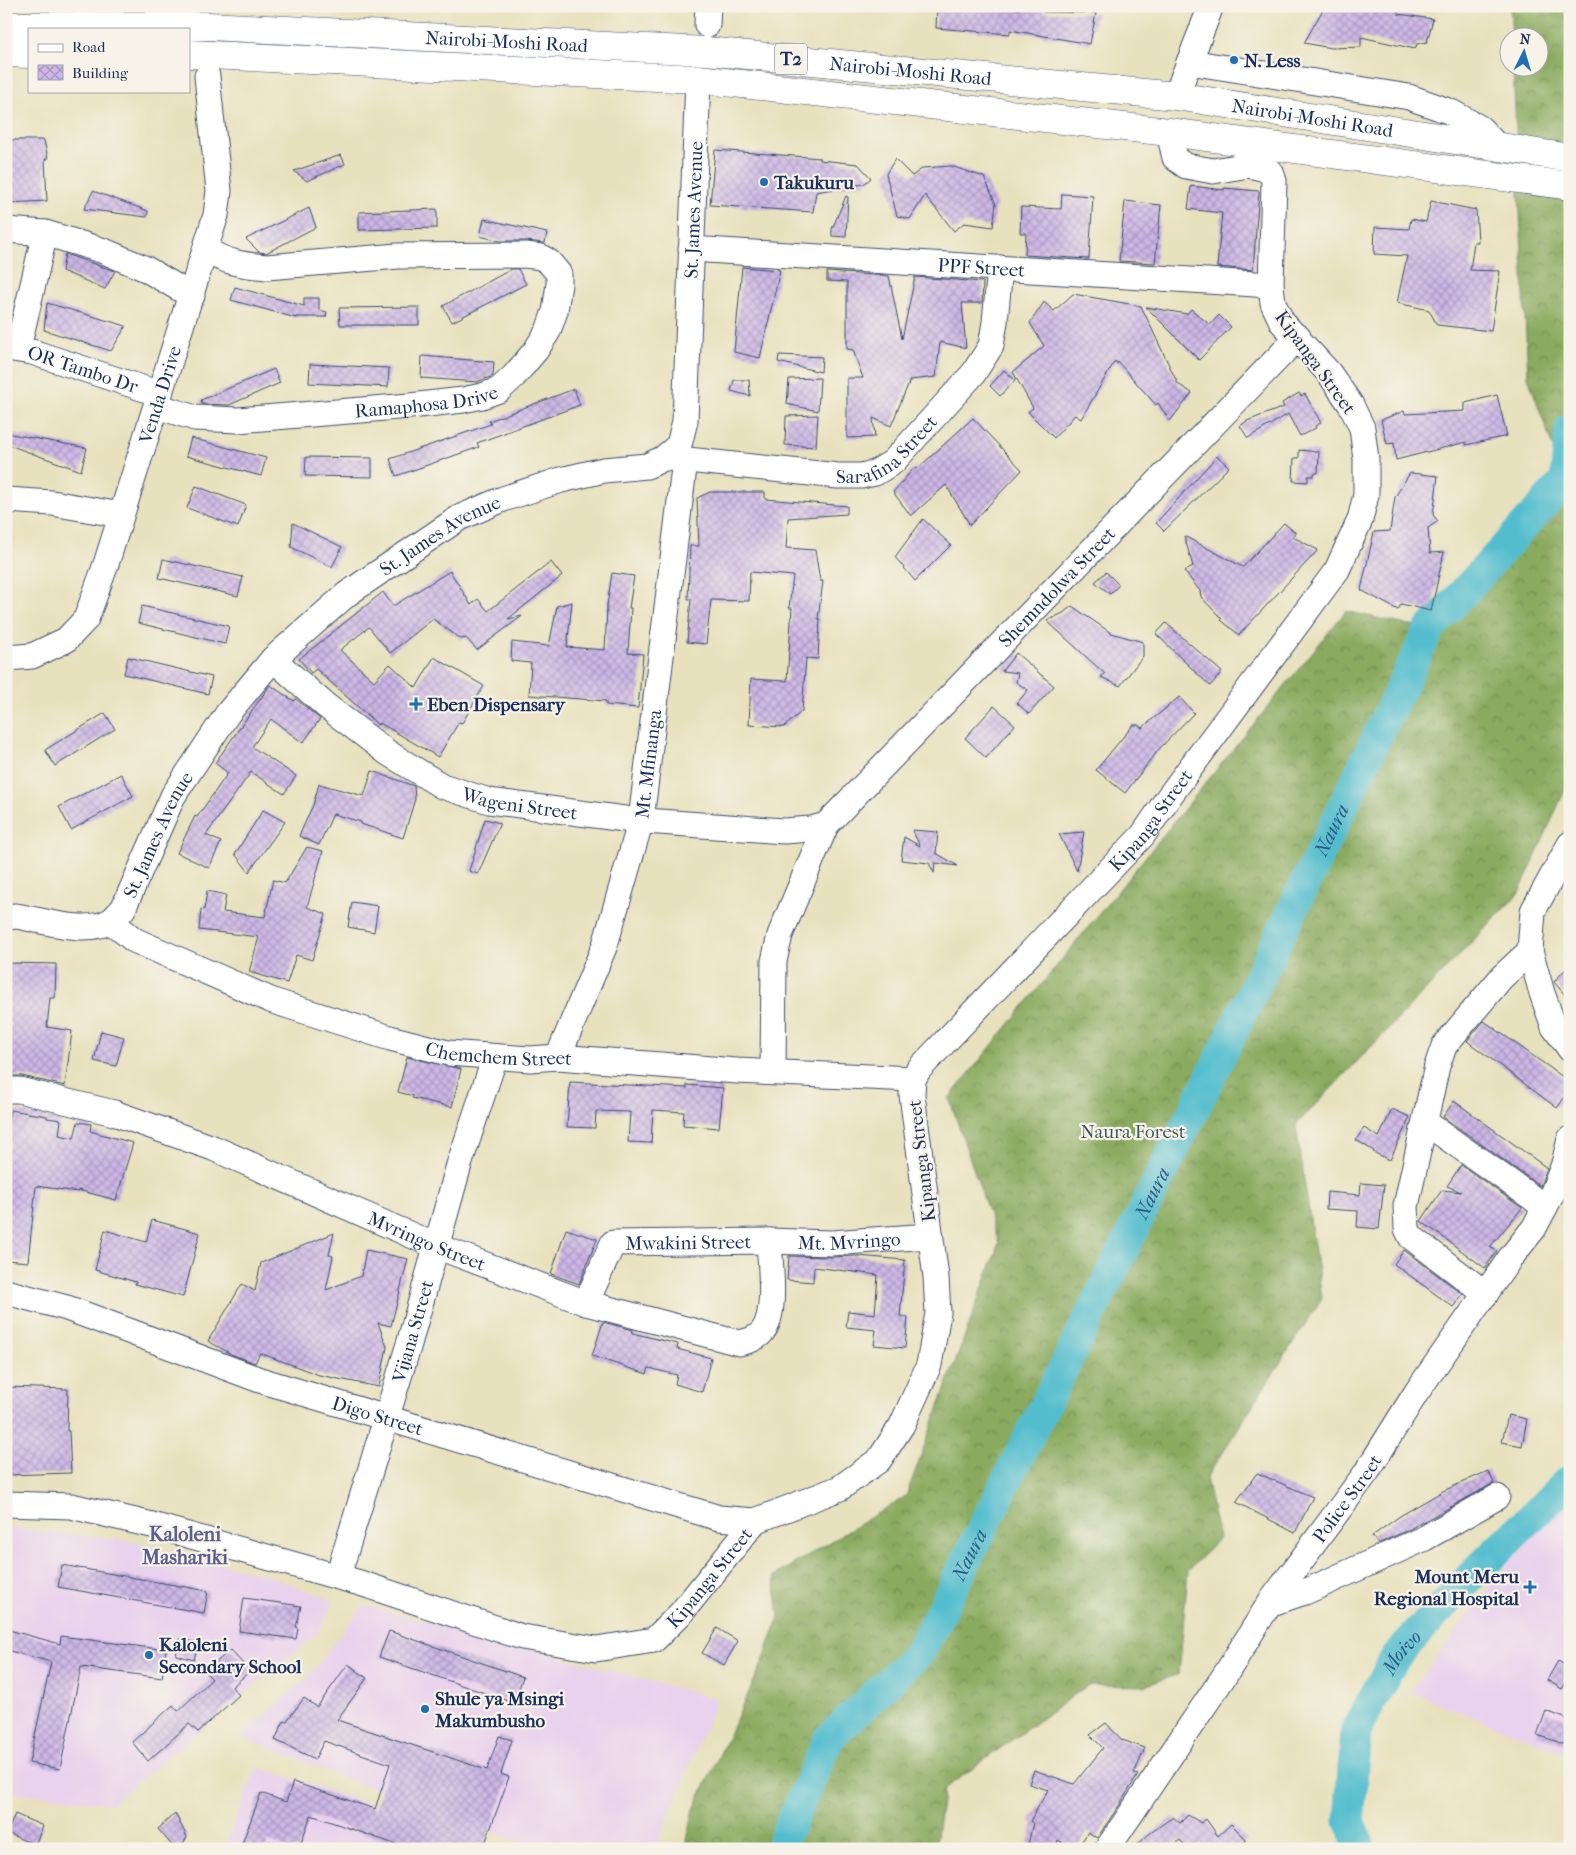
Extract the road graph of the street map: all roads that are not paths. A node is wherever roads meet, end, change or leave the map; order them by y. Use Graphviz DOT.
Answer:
graph roads {
  1 [pos="1211,6"];
  2 [pos="6,26"];
  3 [pos="6,53"];
  4 [pos="28,54"];
  5 [pos="190,54"];
  6 [pos="1189,62"];
  7 [pos="207,76"];
  8 [pos="698,79"];
  9 [pos="1176,96"];
  10 [pos="1169,132"];
  11 [pos="1498,147"];
  12 [pos="1570,158"];
  13 [pos="1570,186"];
  14 [pos="6,230"];
  15 [pos="45,233"];
  16 [pos="692,249"];
  17 [pos="206,250"];
  18 [pos="1000,268"];
  19 [pos="1271,285"];
  20 [pos="192,296"];
  21 [pos="1298,337"];
  22 [pos="12,348"];
  23 [pos="158,400"];
  24 [pos="675,459"];
  25 [pos="6,500"];
  26 [pos="121,515"];
  27 [pos="6,658"];
  28 [pos="273,658"];
  29 [pos="642,820"];
  30 [pos="818,827"];
  31 [pos="1570,844"];
  32 [pos="6,917"];
  33 [pos="111,921"];
  34 [pos="1530,950"];
  35 [pos="1570,1049"];
  36 [pos="495,1057"];
  37 [pos="558,1057"];
  38 [pos="773,1072"];
  39 [pos="913,1078"];
  40 [pos="6,1090"];
  41 [pos="1425,1122"];
  42 [pos="1570,1138"];
  43 [pos="1545,1207"];
  44 [pos="930,1236"];
  45 [pos="769,1241"];
  46 [pos="436,1246"];
  47 [pos="6,1292"];
  48 [pos="1486,1294"];
  49 [pos="586,1303"];
  50 [pos="387,1418"];
  51 [pos="1497,1497"];
  52 [pos="6,1504"];
  53 [pos="755,1521"];
  54 [pos="338,1576"];
  55 [pos="1269,1604"];
  56 [pos="1107,1849"];
  1 -- 6 [label="street"];
  2 -- 9 [label="highway, Nairobi-Moshi Road / T2"];
  3 -- 4 [label="highway"];
  5 -- 8 [label="highway, Nairobi-Moshi Road / T2"];
  6 -- 9 [label="street"];
  6 -- 11 [label="street"];
  7 -- 17 [label="street, Venda Drive"];
  8 -- 10 [label="highway, Nairobi-Moshi Road / T2"];
  8 -- 16 [label="street, St. James Avenue"];
  9 -- 11 [label="highway, Nairobi-Moshi Road / T2"];
  10 -- 13 [label="highway, Nairobi-Moshi Road / T2"];
  10 -- 19 [label="street, Kipanga Street"];
  11 -- 12 [label="highway, Nairobi-Moshi Road / T2"];
  14 -- 15 [label="street"];
  15 -- 20 [label="street"];
  15 -- 22 [label="street"];
  16 -- 18 [label="street, PPF Street"];
  16 -- 24 [label="street, St. James Avenue"];
  17 -- 20 [label="street, Venda Drive"];
  17 -- 23 [label="street, Ramaphosa Drive"];
  18 -- 19 [label="street, PPF Street"];
  18 -- 24 [label="street, Sarafina Street"];
  19 -- 21 [label="street, Kipanga Street"];
  20 -- 23 [label="street, Venda Drive"];
  21 -- 30 [label="street, Shemndolwa Street"];
  21 -- 39 [label="street, Kipanga Street"];
  22 -- 23 [label="street, OR Tambo Dr"];
  23 -- 26 [label="street, Venda Drive"];
  24 -- 28 [label="street, St. James Avenue"];
  24 -- 29 [label="street, Mt. Mfinanga"];
  25 -- 26 [label="street"];
  26 -- 27 [label="street, Venda Drive"];
  28 -- 29 [label="street, Wageni Street"];
  28 -- 33 [label="street, St. James Avenue"];
  29 -- 30 [label="street, Wageni Street"];
  29 -- 37 [label="street, Mt. Mfinanga"];
  30 -- 38 [label="street"];
  31 -- 34 [label="street"];
  32 -- 33 [label="street"];
  33 -- 36 [label="street, Chemchem Street"];
  34 -- 35 [label="street"];
  34 -- 41 [label="street"];
  36 -- 37 [label="street, Chemchem Street"];
  36 -- 46 [label="street, Vijana Street"];
  37 -- 38 [label="street, Chemchem Street"];
  38 -- 39 [label="street, Chemchem Street"];
  39 -- 44 [label="street, Kipanga Street"];
  40 -- 46 [label="street, Mvringo Street"];
  41 -- 43 [label="street"];
  41 -- 48 [label="street"];
  42 -- 43 [label="street, Police Street"];
  43 -- 48 [label="street, Police Street"];
  44 -- 45 [label="street, Mt. Mvringo"];
  44 -- 53 [label="street, Kipanga Street"];
  45 -- 49 [label="street, Mwakini Street"];
  45 -- 49 [label="street, Mvringo Street"];
  46 -- 49 [label="street, Mvringo Street"];
  46 -- 50 [label="street, Vijana Street"];
  47 -- 50 [label="street, Digo Street"];
  48 -- 55 [label="street, Police Street"];
  50 -- 53 [label="street, Digo Street"];
  50 -- 54 [label="street, Vijana Street"];
  51 -- 55 [label="street"];
  52 -- 54 [label="street, Kipanga Street"];
  53 -- 54 [label="street, Kipanga Street"];
  55 -- 56 [label="street, Police Street"];
}
